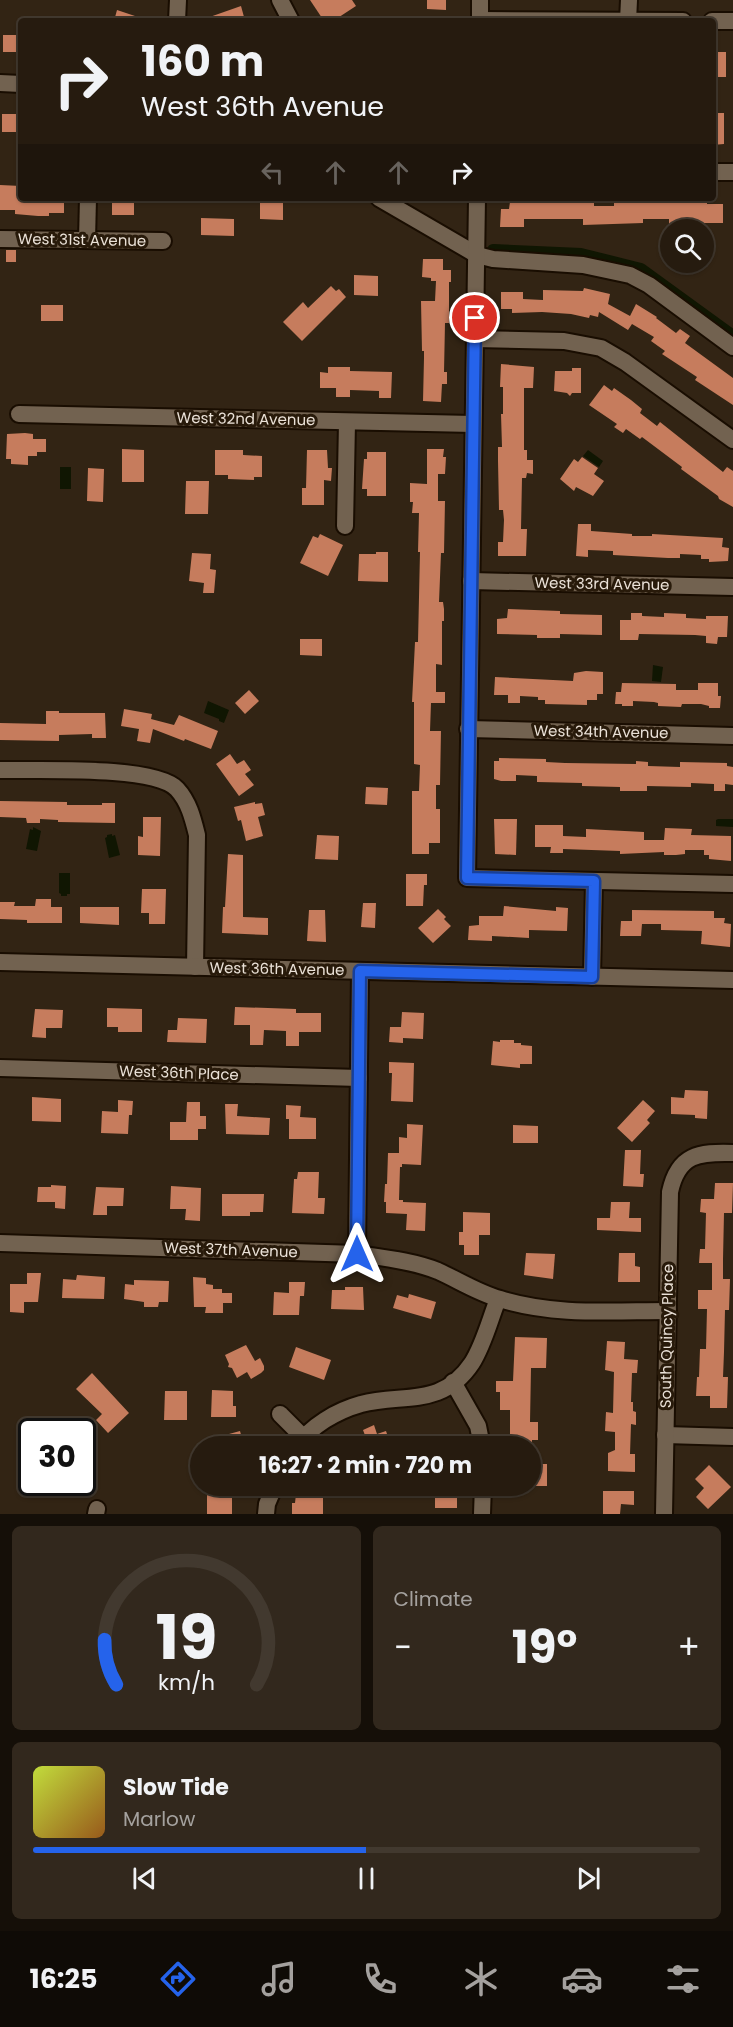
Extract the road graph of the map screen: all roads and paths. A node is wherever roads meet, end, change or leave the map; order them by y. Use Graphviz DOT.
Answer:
graph roads {
  1 [pos="178,0"];
  2 [pos="280,0"];
  3 [pos="480,0"];
  4 [pos="629,0"];
  5 [pos="177,18"];
  6 [pos="289,18"];
  7 [pos="480,18"];
  8 [pos="628,18"];
  9 [pos="716,21"];
  10 [pos="733,21"];
  11 [pos="0,83"];
  12 [pos="18,84"];
  13 [pos="716,172"];
  14 [pos="733,172"];
  15 [pos="88,201"];
  16 [pos="384,201"];
  17 [pos="477,201"];
  18 [pos="0,239"];
  19 [pos="87,240"];
  20 [pos="163,241"];
  21 [pos="477,255"];
  22 [pos="475,339"];
  23 [pos="733,347"];
  24 [pos="19,414"];
  25 [pos="347,422"];
  26 [pos="473,424"];
  27 [pos="733,440"];
  28 [pos="345,526"];
  29 [pos="471,581"];
  30 [pos="733,587"];
  31 [pos="468,729"];
  32 [pos="733,736"];
  33 [pos="0,770"];
  34 [pos="594,881"];
  35 [pos="733,884"];
  36 [pos="0,962"];
  37 [pos="195,967"];
  38 [pos="360,971"];
  39 [pos="592,977"];
  40 [pos="733,980"];
  41 [pos="0,1068"];
  42 [pos="359,1078"];
  43 [pos="733,1153"];
  44 [pos="0,1243"];
  45 [pos="357,1254"];
  46 [pos="498,1299"];
  47 [pos="668,1311"];
  48 [pos="453,1382"];
  49 [pos="280,1414"];
  50 [pos="665,1435"];
  51 [pos="296,1436"];
  52 [pos="306,1436"];
  53 [pos="480,1436"];
  54 [pos="733,1437"];
  55 [pos="270,1496"];
  56 [pos="483,1496"];
  57 [pos="266,1514"];
  58 [pos="482,1514"];
  59 [pos="664,1514"];
  1 -- 5 [label="street"];
  2 -- 6 [label="street"];
  3 -- 7 [label="street"];
  4 -- 8 [label="street"];
  9 -- 10 [label="street"];
  11 -- 12 [label="street"];
  13 -- 14 [label="street"];
  15 -- 19 [label="street"];
  16 -- 21 [label="street"];
  17 -- 21 [label="street"];
  18 -- 19 [label="street, West 31st Avenue"];
  19 -- 20 [label="street, West 31st Avenue"];
  21 -- 22 [label="street"];
  21 -- 23 [label="street"];
  22 -- 26 [label="street"];
  22 -- 27 [label="street"];
  24 -- 25 [label="street, West 32nd Avenue"];
  25 -- 26 [label="street, West 32nd Avenue"];
  25 -- 28 [label="street"];
  26 -- 29 [label="street"];
  29 -- 30 [label="street, West 33rd Avenue"];
  29 -- 31 [label="street"];
  31 -- 32 [label="street, West 34th Avenue"];
  31 -- 34 [label="street"];
  33 -- 37 [label="street"];
  34 -- 35 [label="street"];
  34 -- 39 [label="street"];
  36 -- 37 [label="street, West 36th Avenue"];
  37 -- 38 [label="street, West 36th Avenue"];
  38 -- 39 [label="street, West 36th Avenue"];
  38 -- 42 [label="street"];
  39 -- 40 [label="street, West 36th Avenue"];
  41 -- 42 [label="street, West 36th Place"];
  42 -- 45 [label="street"];
  43 -- 47 [label="street, South Quincy Place"];
  44 -- 45 [label="street, West 37th Avenue"];
  45 -- 46 [label="street, West 37th Avenue"];
  46 -- 47 [label="street, West 37th Avenue"];
  46 -- 48 [label="street"];
  47 -- 50 [label="street, South Quincy Place"];
  48 -- 52 [label="street"];
  48 -- 53 [label="street"];
  49 -- 51 [label="street"];
  50 -- 54 [label="street"];
  50 -- 59 [label="street, South Quincy Place"];
  55 -- 57 [label="street"];
  56 -- 58 [label="street"];
}
